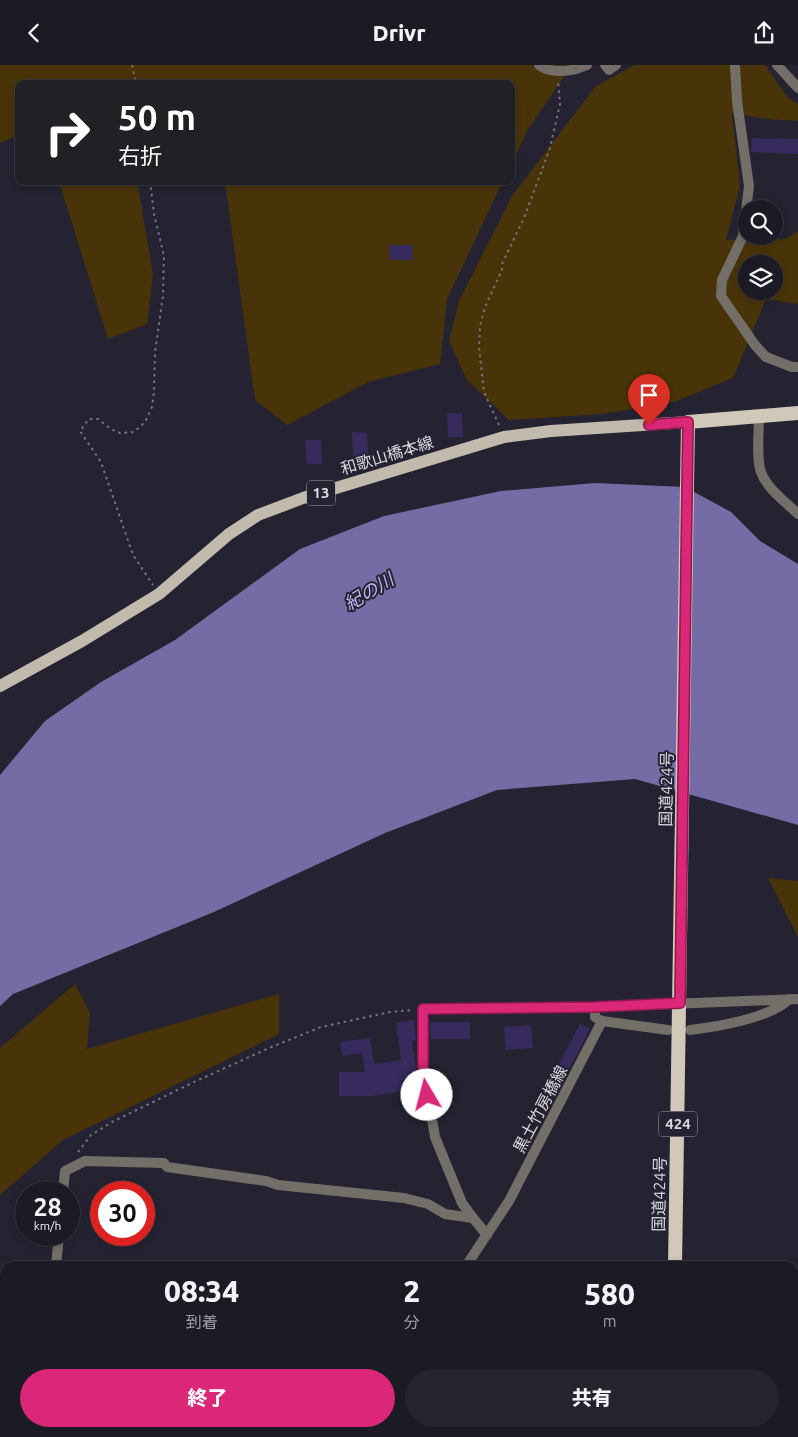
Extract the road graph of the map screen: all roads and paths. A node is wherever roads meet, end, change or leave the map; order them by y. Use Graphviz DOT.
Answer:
graph roads {
  1 [pos="132,65"];
  2 [pos="539,65"];
  3 [pos="587,65"];
  4 [pos="605,65"];
  5 [pos="616,65"];
  6 [pos="735,65"];
  7 [pos="777,65"];
  8 [pos="557,71"];
  9 [pos="135,80"];
  10 [pos="798,88"];
  11 [pos="150,185"];
  12 [pos="798,367"];
  13 [pos="798,413"];
  14 [pos="759,416"];
  15 [pos="688,422"];
  16 [pos="504,437"];
  17 [pos="798,514"];
  18 [pos="159,594"];
  19 [pos="0,686"];
  20 [pos="793,999"];
  21 [pos="680,1003"];
  22 [pos="595,1007"];
  23 [pos="423,1009"];
  24 [pos="602,1021"];
  25 [pos="668,1029"];
  26 [pos="690,1030"];
  27 [pos="65,1171"];
  28 [pos="64,1181"];
  29 [pos="473,1218"];
  30 [pos="487,1235"];
  31 [pos="58,1246"];
  32 [pos="56,1261"];
  33 [pos="469,1261"];
  34 [pos="675,1261"];
  1 -- 9 [label="path"];
  2 -- 8 [label="street"];
  3 -- 8 [label="street"];
  4 -- 5 [label="street"];
  6 -- 12 [label="street"];
  7 -- 10 [label="street"];
  8 -- 16 [label="path"];
  11 -- 18 [label="path"];
  13 -- 14 [label="highway"];
  14 -- 15 [label="highway"];
  14 -- 17 [label="street"];
  15 -- 16 [label="main road, 和歌山橋本線 / 13"];
  15 -- 21 [label="highway, 国道424号 / 424"];
  16 -- 18 [label="main road, 和歌山橋本線 / 13"];
  18 -- 19 [label="main road, 和歌山橋本線 / 13"];
  20 -- 21 [label="street"];
  20 -- 26 [label="street"];
  21 -- 22 [label="street"];
  21 -- 34 [label="highway, 国道424号 / 424"];
  22 -- 23 [label="street"];
  22 -- 24 [label="street"];
  23 -- 27 [label="path"];
  23 -- 29 [label="street"];
  24 -- 25 [label="street"];
  24 -- 30 [label="street, 黒土竹房橋線"];
  27 -- 28 [label="street"];
  27 -- 29 [label="street"];
  29 -- 30 [label="street"];
  30 -- 33 [label="street, 黒土竹房橋線"];
  31 -- 32 [label="street"];
}
